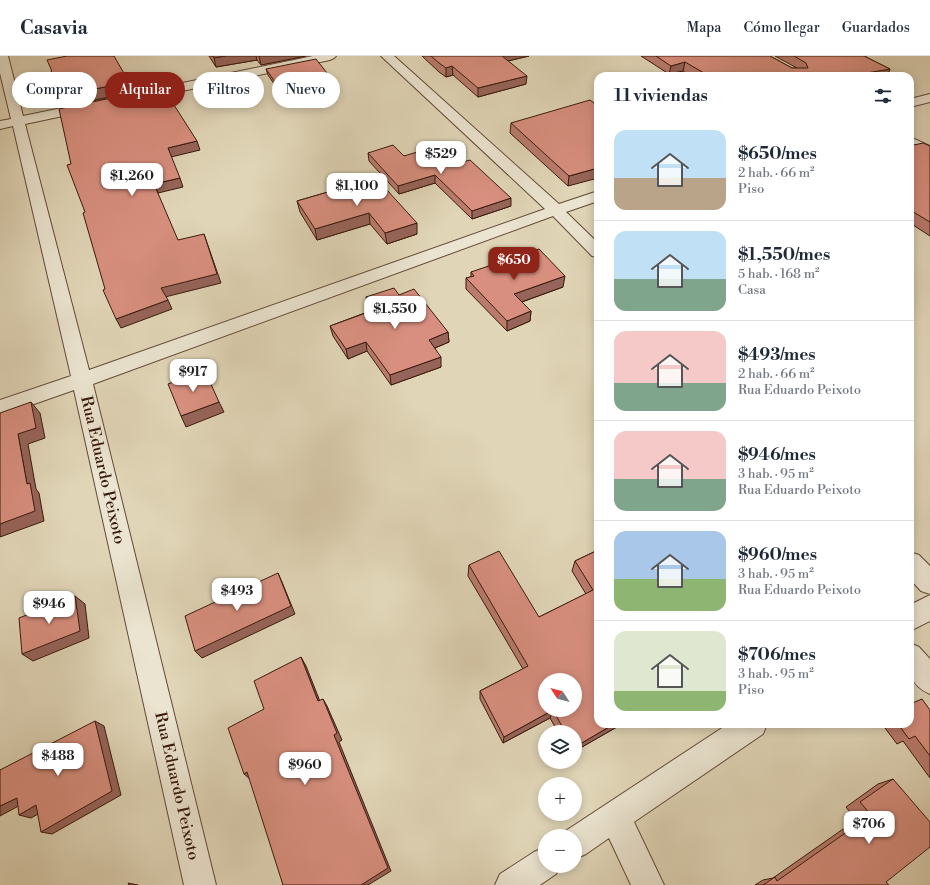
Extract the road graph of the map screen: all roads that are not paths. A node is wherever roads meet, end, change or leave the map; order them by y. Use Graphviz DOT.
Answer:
graph roads {
  1 [pos="2,56"];
  2 [pos="330,56"];
  3 [pos="387,56"];
  4 [pos="930,98"];
  5 [pos="914,102"];
  6 [pos="9,123"];
  7 [pos="914,143"];
  8 [pos="930,152"];
  9 [pos="594,197"];
  10 [pos="556,210"];
  11 [pos="594,248"];
  12 [pos="82,380"];
  13 [pos="0,408"];
  14 [pos="914,567"];
  15 [pos="930,583"];
  16 [pos="930,607"];
  17 [pos="914,617"];
  18 [pos="914,661"];
  19 [pos="930,680"];
  20 [pos="747,728"];
  21 [pos="615,817"];
  22 [pos="582,838"];
  23 [pos="538,868"];
  24 [pos="200,885"];
  25 [pos="511,885"];
  26 [pos="648,885"];
  1 -- 6 [label="street, Rua Eduardo Peixoto"];
  2 -- 6 [label="street"];
  3 -- 10 [label="street"];
  4 -- 5 [label="street"];
  6 -- 12 [label="street, Rua Eduardo Peixoto"];
  7 -- 8 [label="street"];
  9 -- 10 [label="street"];
  10 -- 11 [label="street"];
  10 -- 12 [label="street"];
  12 -- 13 [label="street"];
  12 -- 24 [label="street, Rua Eduardo Peixoto"];
  14 -- 15 [label="street"];
  16 -- 17 [label="street"];
  18 -- 19 [label="street"];
  20 -- 21 [label="street"];
  21 -- 22 [label="street"];
  21 -- 26 [label="street"];
  23 -- 25 [label="street"];
}
